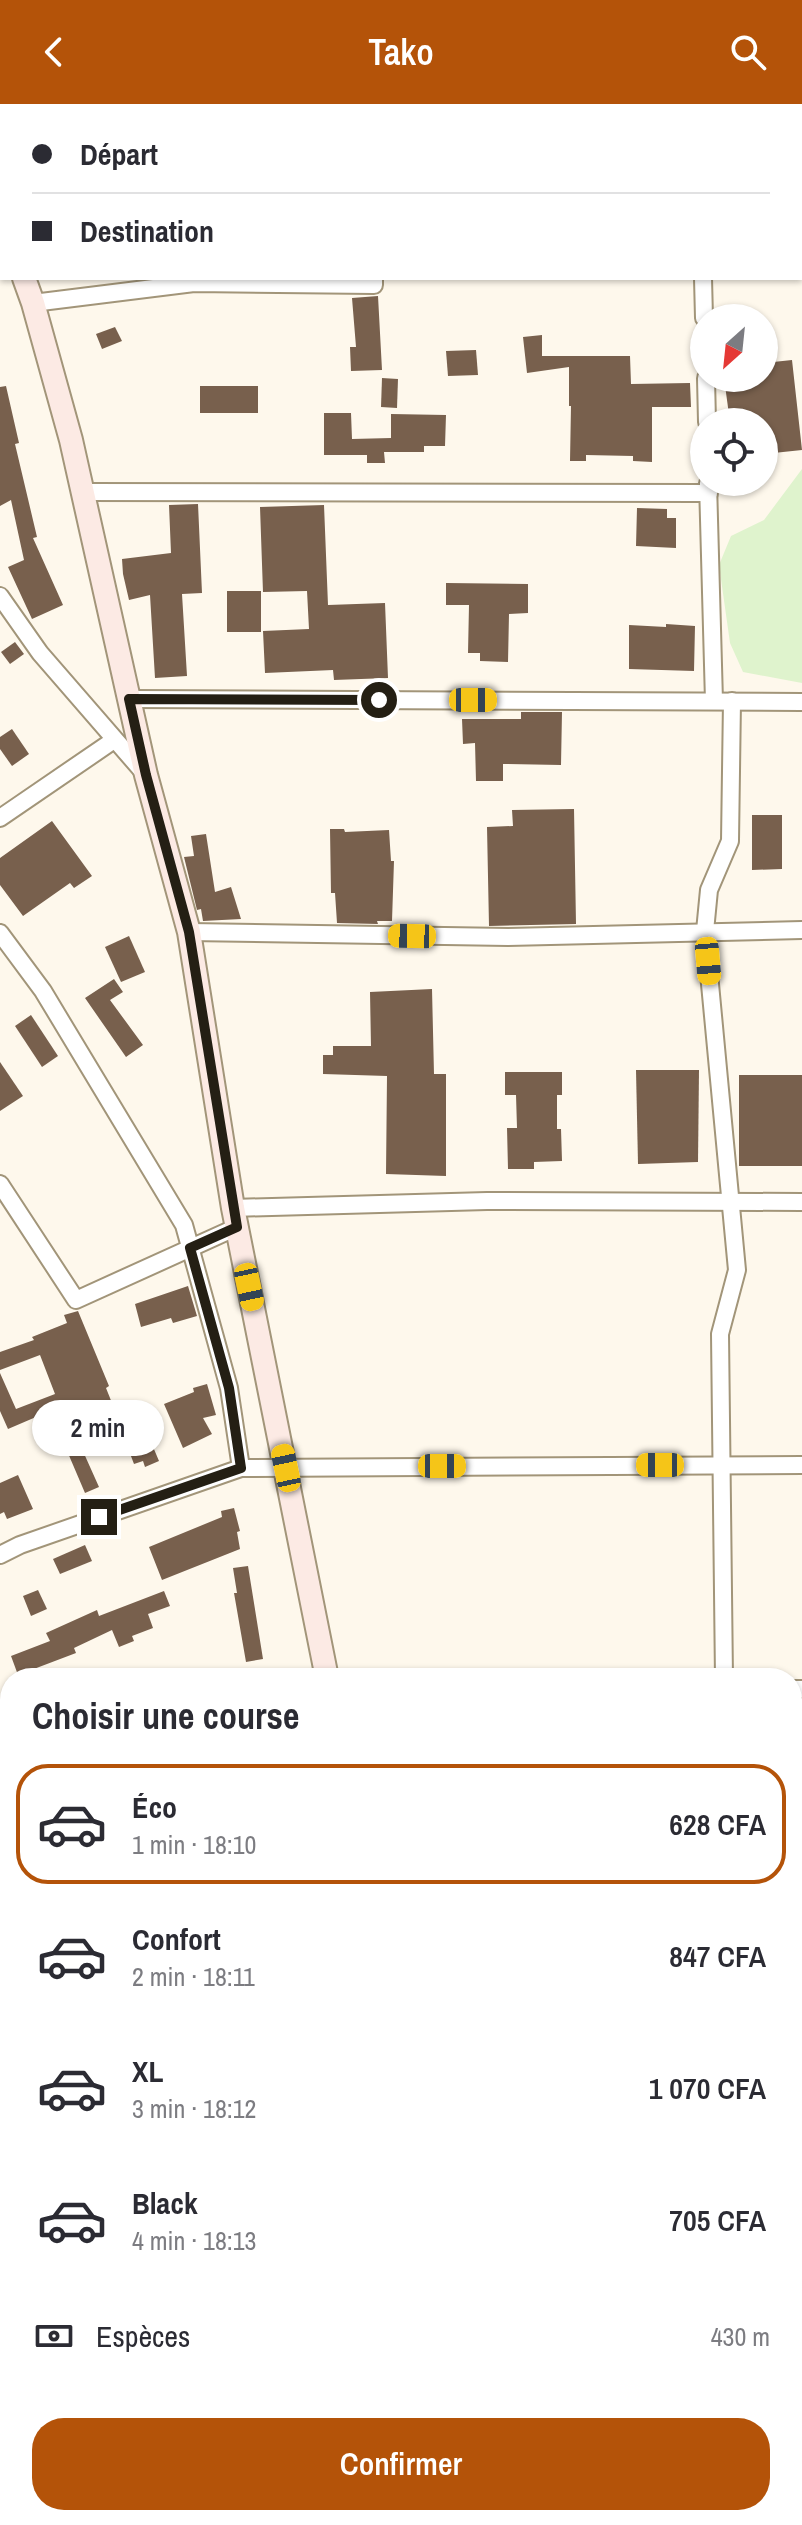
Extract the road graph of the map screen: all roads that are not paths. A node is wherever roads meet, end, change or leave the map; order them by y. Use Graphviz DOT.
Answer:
graph roads {
  1 [pos="25,280"];
  2 [pos="374,280"];
  3 [pos="703,280"];
  4 [pos="33,303"];
  5 [pos="704,304"];
  6 [pos="690,487"];
  7 [pos="83,492"];
  8 [pos="709,496"];
  9 [pos="0,596"];
  10 [pos="129,699"];
  11 [pos="714,701"];
  12 [pos="732,701"];
  13 [pos="802,702"];
  14 [pos="114,740"];
  15 [pos="146,775"];
  16 [pos="0,818"];
  17 [pos="802,930"];
  18 [pos="705,931"];
  19 [pos="189,932"];
  20 [pos="0,933"];
  21 [pos="0,1184"];
  22 [pos="730,1202"];
  23 [pos="802,1202"];
  24 [pos="235,1218"];
  25 [pos="190,1248"];
  26 [pos="722,1464"];
  27 [pos="802,1465"];
  28 [pos="241,1468"];
  29 [pos="286,1468"];
  30 [pos="0,1555"];
  31 [pos="325,1668"];
  32 [pos="724,1668"];
  1 -- 4 [label="main road"];
  2 -- 4 [label="street"];
  3 -- 5 [label="street"];
  4 -- 7 [label="main road"];
  6 -- 7 [label="street"];
  7 -- 10 [label="main road"];
  8 -- 11 [label="street"];
  9 -- 14 [label="street"];
  10 -- 11 [label="street"];
  10 -- 15 [label="main road"];
  11 -- 12 [label="street"];
  12 -- 13 [label="street"];
  12 -- 18 [label="street"];
  14 -- 15 [label="street"];
  14 -- 16 [label="street"];
  15 -- 19 [label="main road"];
  17 -- 18 [label="street"];
  18 -- 19 [label="street"];
  18 -- 22 [label="street"];
  19 -- 24 [label="main road"];
  20 -- 25 [label="street"];
  21 -- 25 [label="street"];
  22 -- 23 [label="street"];
  22 -- 24 [label="street"];
  22 -- 26 [label="street"];
  24 -- 25 [label="street"];
  24 -- 29 [label="main road"];
  25 -- 28 [label="street"];
  26 -- 27 [label="street"];
  26 -- 29 [label="street"];
  26 -- 32 [label="street"];
  28 -- 29 [label="street"];
  28 -- 30 [label="street"];
  29 -- 31 [label="main road"];
}
